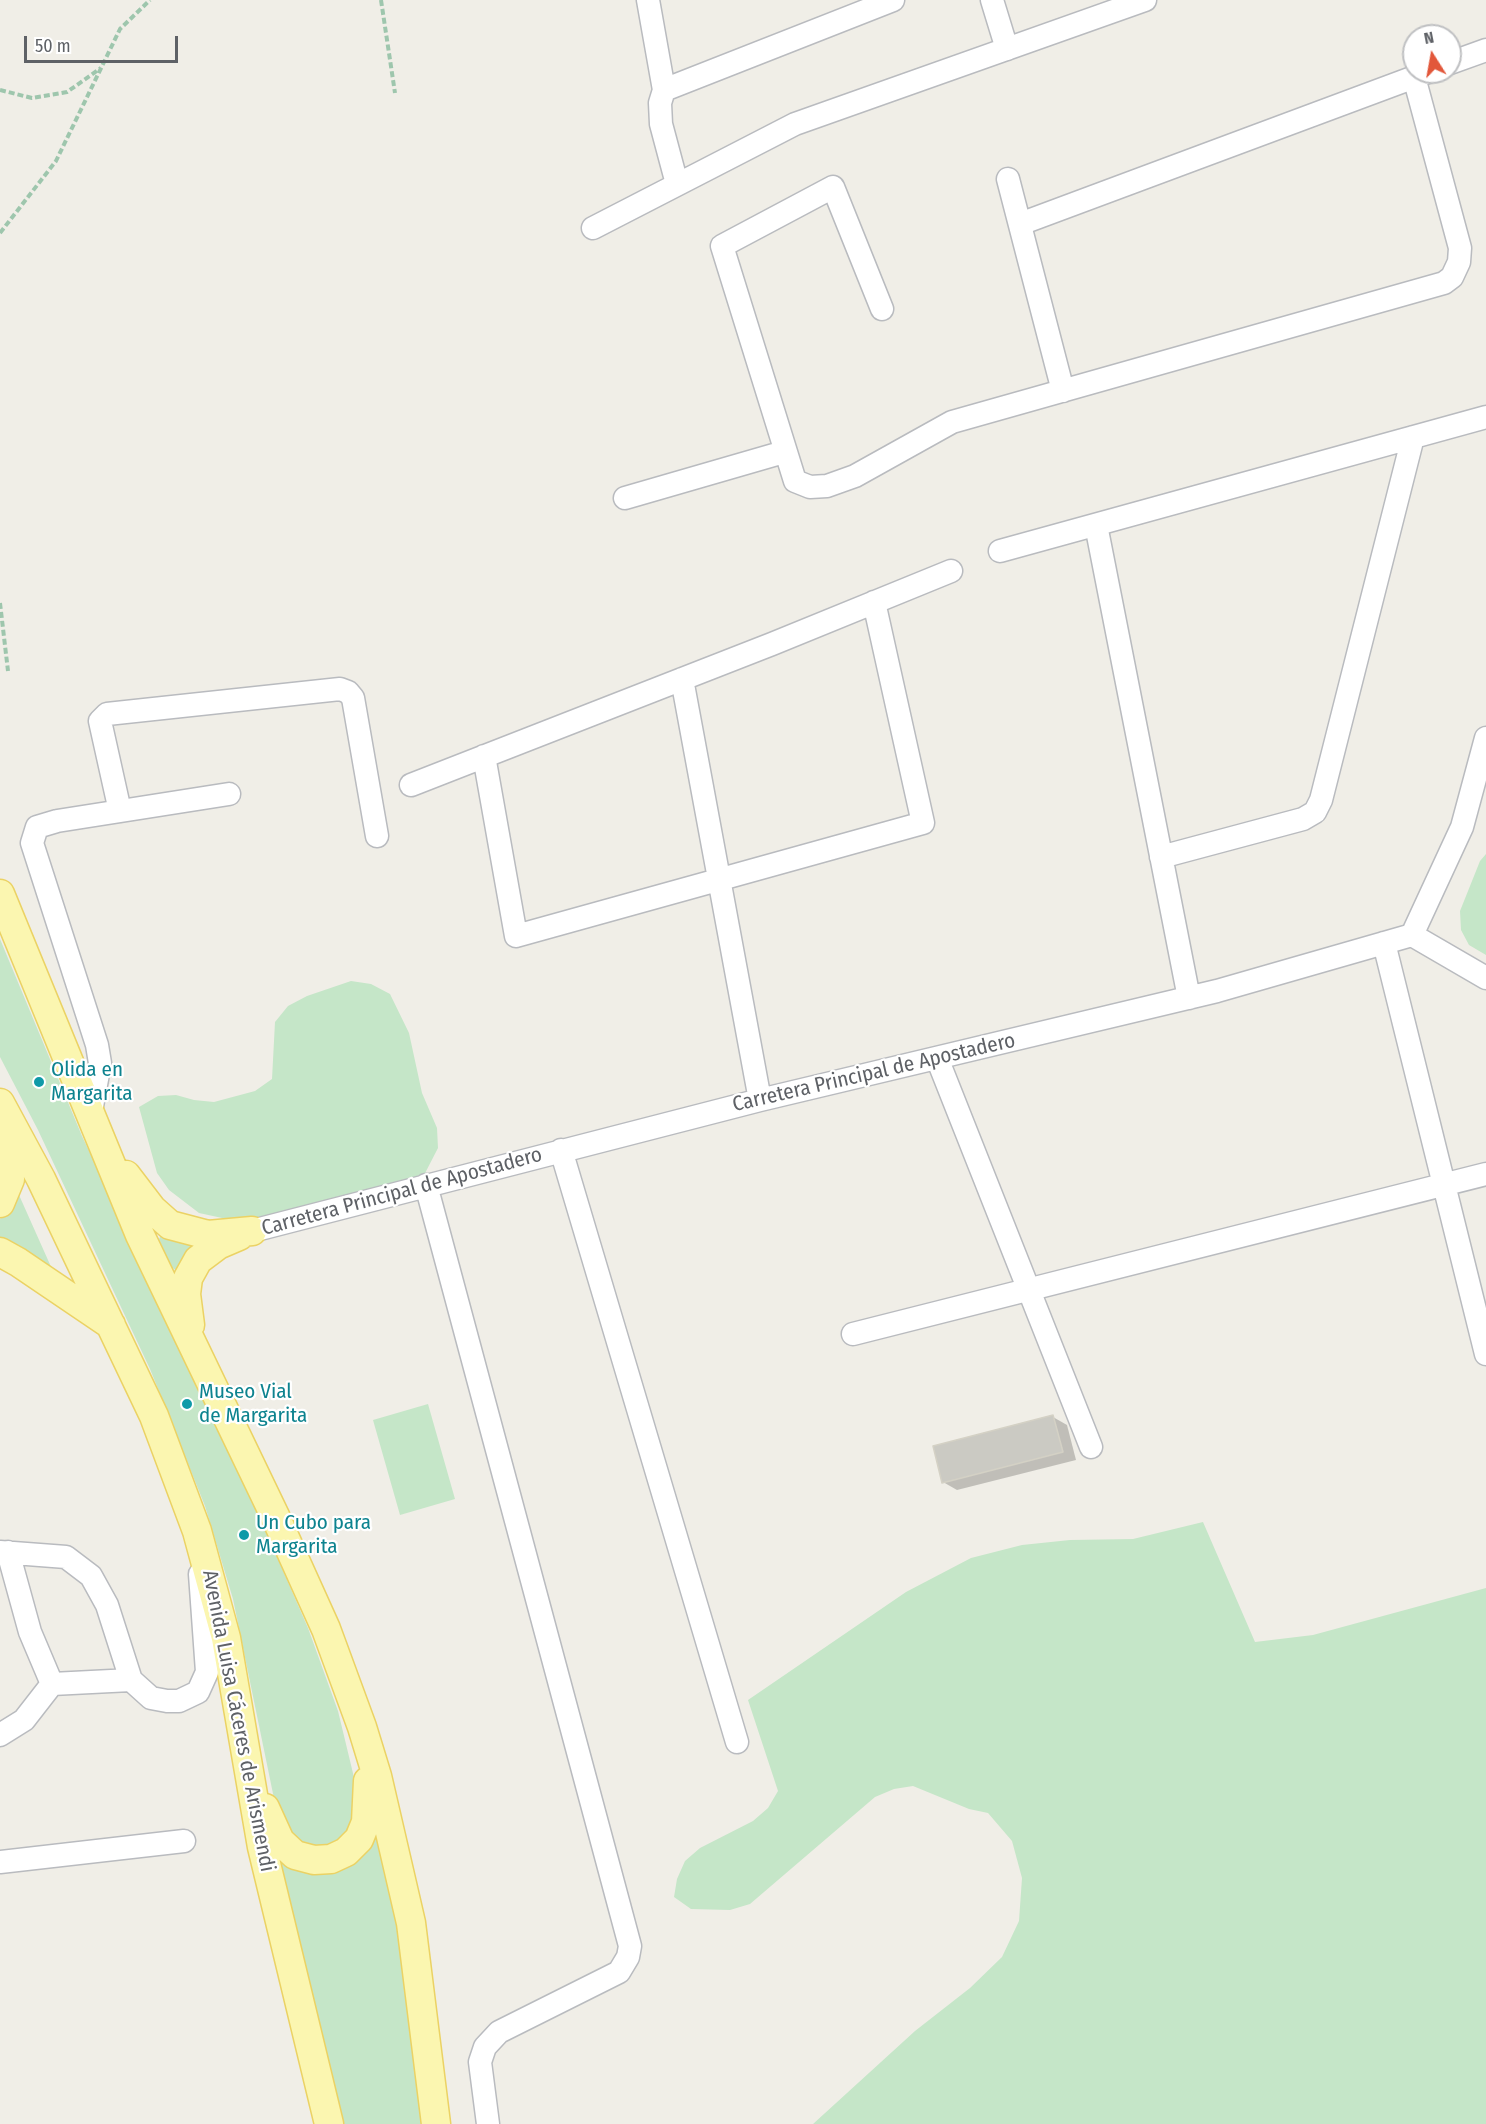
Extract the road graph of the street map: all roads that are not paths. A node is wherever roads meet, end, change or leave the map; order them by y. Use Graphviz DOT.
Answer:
graph roads {
  1 [pos="648,0"];
  2 [pos="893,0"];
  3 [pos="992,0"];
  4 [pos="1144,0"];
  5 [pos="1007,49"];
  6 [pos="1486,50"];
  7 [pos="1462,59"];
  8 [pos="1402,82"];
  9 [pos="1423,84"];
  10 [pos="664,90"];
  11 [pos="1008,179"];
  12 [pos="677,184"];
  13 [pos="1020,224"];
  14 [pos="593,228"];
  15 [pos="882,309"];
  16 [pos="1063,391"];
  17 [pos="1486,417"];
  18 [pos="1413,437"];
  19 [pos="784,452"];
  20 [pos="625,498"];
  21 [pos="1096,525"];
  22 [pos="1000,551"];
  23 [pos="951,570"];
  24 [pos="874,602"];
  25 [pos="682,679"];
  26 [pos="1486,738"];
  27 [pos="484,756"];
  28 [pos="411,785"];
  29 [pos="229,794"];
  30 [pos="120,811"];
  31 [pos="377,836"];
  32 [pos="1161,857"];
  33 [pos="719,880"];
  34 [pos="0,894"];
  35 [pos="1413,935"];
  36 [pos="1384,943"];
  37 [pos="1486,978"];
  38 [pos="1189,998"];
  39 [pos="937,1058"];
  40 [pos="760,1100"];
  41 [pos="0,1103"];
  42 [pos="93,1123"];
  43 [pos="0,1130"];
  44 [pos="561,1150"];
  45 [pos="1486,1174"];
  46 [pos="426,1185"];
  47 [pos="1444,1185"];
  48 [pos="0,1203"];
  49 [pos="252,1231"];
  50 [pos="0,1252"];
  51 [pos="1028,1289"];
  52 [pos="112,1326"];
  53 [pos="853,1334"];
  54 [pos="196,1350"];
  55 [pos="1486,1354"];
  56 [pos="1091,1447"];
  57 [pos="197,1531"];
  58 [pos="4,1552"];
  59 [pos="131,1680"];
  60 [pos="52,1684"];
  61 [pos="362,1727"];
  62 [pos="0,1735"];
  63 [pos="737,1742"];
  64 [pos="245,1749"];
  65 [pos="184,1840"];
  66 [pos="0,1862"];
  67 [pos="328,2124"];
  68 [pos="436,2124"];
  69 [pos="488,2124"];
  1 -- 10 [label="street"];
  2 -- 10 [label="street"];
  3 -- 5 [label="street"];
  4 -- 5 [label="street"];
  5 -- 12 [label="street"];
  6 -- 7 [label="street"];
  8 -- 13 [label="street"];
  9 -- 16 [label="street"];
  10 -- 12 [label="street"];
  11 -- 13 [label="street"];
  12 -- 14 [label="street"];
  13 -- 16 [label="street"];
  15 -- 19 [label="street"];
  16 -- 19 [label="street"];
  17 -- 18 [label="street"];
  18 -- 21 [label="street"];
  18 -- 32 [label="street"];
  19 -- 20 [label="street"];
  21 -- 22 [label="street"];
  21 -- 32 [label="street"];
  23 -- 24 [label="street"];
  24 -- 25 [label="street"];
  24 -- 33 [label="street"];
  25 -- 27 [label="street"];
  25 -- 33 [label="street"];
  26 -- 35 [label="street"];
  27 -- 28 [label="street"];
  27 -- 33 [label="street"];
  29 -- 30 [label="street"];
  30 -- 31 [label="street"];
  30 -- 42 [label="street"];
  32 -- 38 [label="street"];
  33 -- 40 [label="street"];
  34 -- 42 [label="main road"];
  35 -- 36 [label="street, Carretera Principal de Apostadero"];
  35 -- 37 [label="street"];
  36 -- 38 [label="street, Carretera Principal de Apostadero"];
  36 -- 47 [label="street"];
  38 -- 39 [label="street, Carretera Principal de Apostadero"];
  39 -- 40 [label="street, Carretera Principal de Apostadero"];
  39 -- 51 [label="street"];
  40 -- 44 [label="street, Carretera Principal de Apostadero"];
  41 -- 52 [label="main road, Avenida Luisa Cáceres de Arismendi"];
  42 -- 49 [label="main road"];
  42 -- 54 [label="main road"];
  43 -- 48 [label="main road"];
  44 -- 46 [label="street, Carretera Principal de Apostadero"];
  44 -- 63 [label="street"];
  45 -- 47 [label="street"];
  46 -- 49 [label="street, Carretera Principal de Apostadero"];
  46 -- 69 [label="street"];
  47 -- 51 [label="street"];
  47 -- 55 [label="street"];
  49 -- 54 [label="main road"];
  50 -- 52 [label="main road"];
  51 -- 53 [label="street"];
  51 -- 56 [label="street"];
  52 -- 57 [label="main road, Avenida Luisa Cáceres de Arismendi"];
  54 -- 61 [label="main road"];
  57 -- 59 [label="street"];
  57 -- 64 [label="main road, Avenida Luisa Cáceres de Arismendi"];
  58 -- 59 [label="street"];
  58 -- 60 [label="street"];
  59 -- 60 [label="street"];
  60 -- 62 [label="street"];
  61 -- 64 [label="main road"];
  61 -- 68 [label="main road"];
  64 -- 67 [label="main road, Avenida Luisa Cáceres de Arismendi"];
  65 -- 66 [label="street"];
}
